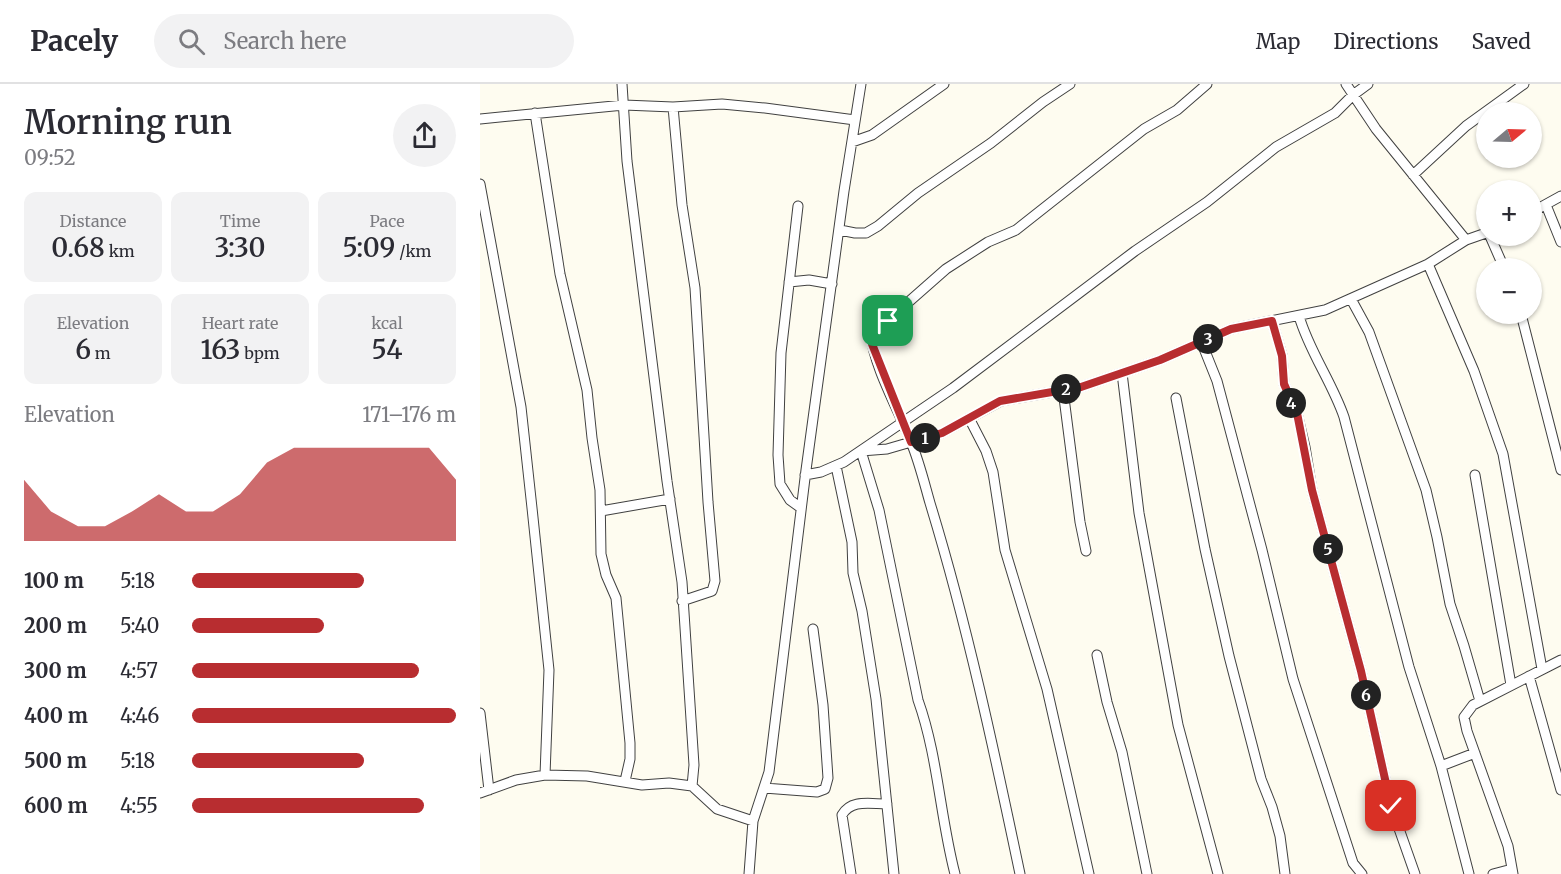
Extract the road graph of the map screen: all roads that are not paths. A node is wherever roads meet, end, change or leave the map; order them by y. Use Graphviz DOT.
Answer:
graph roads {
  1 [pos="622,84"];
  2 [pos="861,84"];
  3 [pos="944,84"];
  4 [pos="1070,84"];
  5 [pos="1207,84"];
  6 [pos="1346,84"];
  7 [pos="1368,84"];
  8 [pos="1524,84"];
  9 [pos="1353,94"];
  10 [pos="624,105"];
  11 [pos="673,107"];
  12 [pos="535,113"];
  13 [pos="480,119"];
  14 [pos="855,120"];
  15 [pos="852,142"];
  16 [pos="1413,175"];
  17 [pos="480,184"];
  18 [pos="1561,196"];
  19 [pos="1546,205"];
  20 [pos="798,206"];
  21 [pos="1542,207"];
  22 [pos="840,230"];
  23 [pos="1476,236"];
  24 [pos="1466,240"];
  25 [pos="1561,242"];
  26 [pos="1428,264"];
  27 [pos="789,282"];
  28 [pos="832,284"];
  29 [pos="1351,299"];
  30 [pos="1299,316"];
  31 [pos="1272,321"];
  32 [pos="1524,324"];
  33 [pos="1201,341"];
  34 [pos="1122,373"];
  35 [pos="1063,390"];
  36 [pos="1176,398"];
  37 [pos="969,418"];
  38 [pos="902,423"];
  39 [pos="911,442"];
  40 [pos="861,451"];
  41 [pos="836,466"];
  42 [pos="1561,470"];
  43 [pos="805,475"];
  44 [pos="1475,475"];
  45 [pos="670,499"];
  46 [pos="801,508"];
  47 [pos="601,511"];
  48 [pos="1086,551"];
  49 [pos="682,601"];
  50 [pos="813,629"];
  51 [pos="1097,655"];
  52 [pos="1561,660"];
  53 [pos="1542,669"];
  54 [pos="1528,676"];
  55 [pos="1511,685"];
  56 [pos="1480,701"];
  57 [pos="480,713"];
  58 [pos="1475,753"];
  59 [pos="1441,766"];
  60 [pos="545,775"];
  61 [pos="625,781"];
  62 [pos="692,786"];
  63 [pos="764,788"];
  64 [pos="1561,790"];
  65 [pos="484,792"];
  66 [pos="887,804"];
  67 [pos="753,820"];
  68 [pos="1512,872"];
  69 [pos="749,874"];
  70 [pos="851,874"];
  71 [pos="894,874"];
  72 [pos="955,874"];
  73 [pos="1020,874"];
  74 [pos="1089,874"];
  75 [pos="1147,874"];
  76 [pos="1218,874"];
  77 [pos="1285,874"];
  78 [pos="1362,874"];
  79 [pos="1415,874"];
  80 [pos="1469,874"];
  81 [pos="1493,874"];
  1 -- 10 [label="street"];
  2 -- 14 [label="street"];
  3 -- 15 [label="street"];
  4 -- 22 [label="street"];
  5 -- 38 [label="street"];
  6 -- 9 [label="street"];
  7 -- 9 [label="street"];
  8 -- 16 [label="street"];
  9 -- 16 [label="street"];
  9 -- 38 [label="street"];
  10 -- 11 [label="street"];
  10 -- 12 [label="street"];
  10 -- 45 [label="street"];
  11 -- 14 [label="street"];
  11 -- 49 [label="street"];
  12 -- 13 [label="street"];
  12 -- 47 [label="street"];
  14 -- 15 [label="street"];
  15 -- 22 [label="street"];
  16 -- 24 [label="street"];
  17 -- 60 [label="street"];
  18 -- 19 [label="street"];
  19 -- 21 [label="street"];
  19 -- 25 [label="street"];
  20 -- 27 [label="street"];
  22 -- 28 [label="street"];
  23 -- 24 [label="street"];
  24 -- 26 [label="street"];
  26 -- 29 [label="street"];
  26 -- 53 [label="street"];
  27 -- 28 [label="street"];
  27 -- 46 [label="street"];
  28 -- 43 [label="street"];
  29 -- 30 [label="street"];
  29 -- 56 [label="street"];
  30 -- 31 [label="street"];
  30 -- 59 [label="street"];
  31 -- 33 [label="street"];
  31 -- 79 [label="street"];
  32 -- 42 [label="street"];
  33 -- 34 [label="street"];
  33 -- 78 [label="street"];
  34 -- 35 [label="street"];
  34 -- 76 [label="street"];
  35 -- 37 [label="street"];
  35 -- 48 [label="street"];
  36 -- 77 [label="street"];
  37 -- 39 [label="street"];
  37 -- 74 [label="street"];
  38 -- 39 [label="street"];
  38 -- 40 [label="street"];
  39 -- 40 [label="street"];
  39 -- 73 [label="street"];
  40 -- 41 [label="street"];
  40 -- 72 [label="street"];
  41 -- 43 [label="street"];
  41 -- 66 [label="street"];
  43 -- 46 [label="street"];
  44 -- 55 [label="street"];
  45 -- 47 [label="street"];
  45 -- 49 [label="street"];
  46 -- 63 [label="street"];
  47 -- 61 [label="street"];
  49 -- 62 [label="street"];
  50 -- 63 [label="street"];
  51 -- 75 [label="street"];
  52 -- 53 [label="street"];
  53 -- 54 [label="street"];
  54 -- 55 [label="street"];
  54 -- 64 [label="street"];
  55 -- 56 [label="street"];
  56 -- 58 [label="street"];
  57 -- 65 [label="street"];
  58 -- 59 [label="street"];
  58 -- 68 [label="street"];
  59 -- 80 [label="street"];
  60 -- 61 [label="street"];
  60 -- 65 [label="street"];
  61 -- 62 [label="street"];
  62 -- 67 [label="street"];
  63 -- 67 [label="street"];
  66 -- 70 [label="street"];
  66 -- 71 [label="street"];
  67 -- 69 [label="street"];
  68 -- 81 [label="street"];
}
